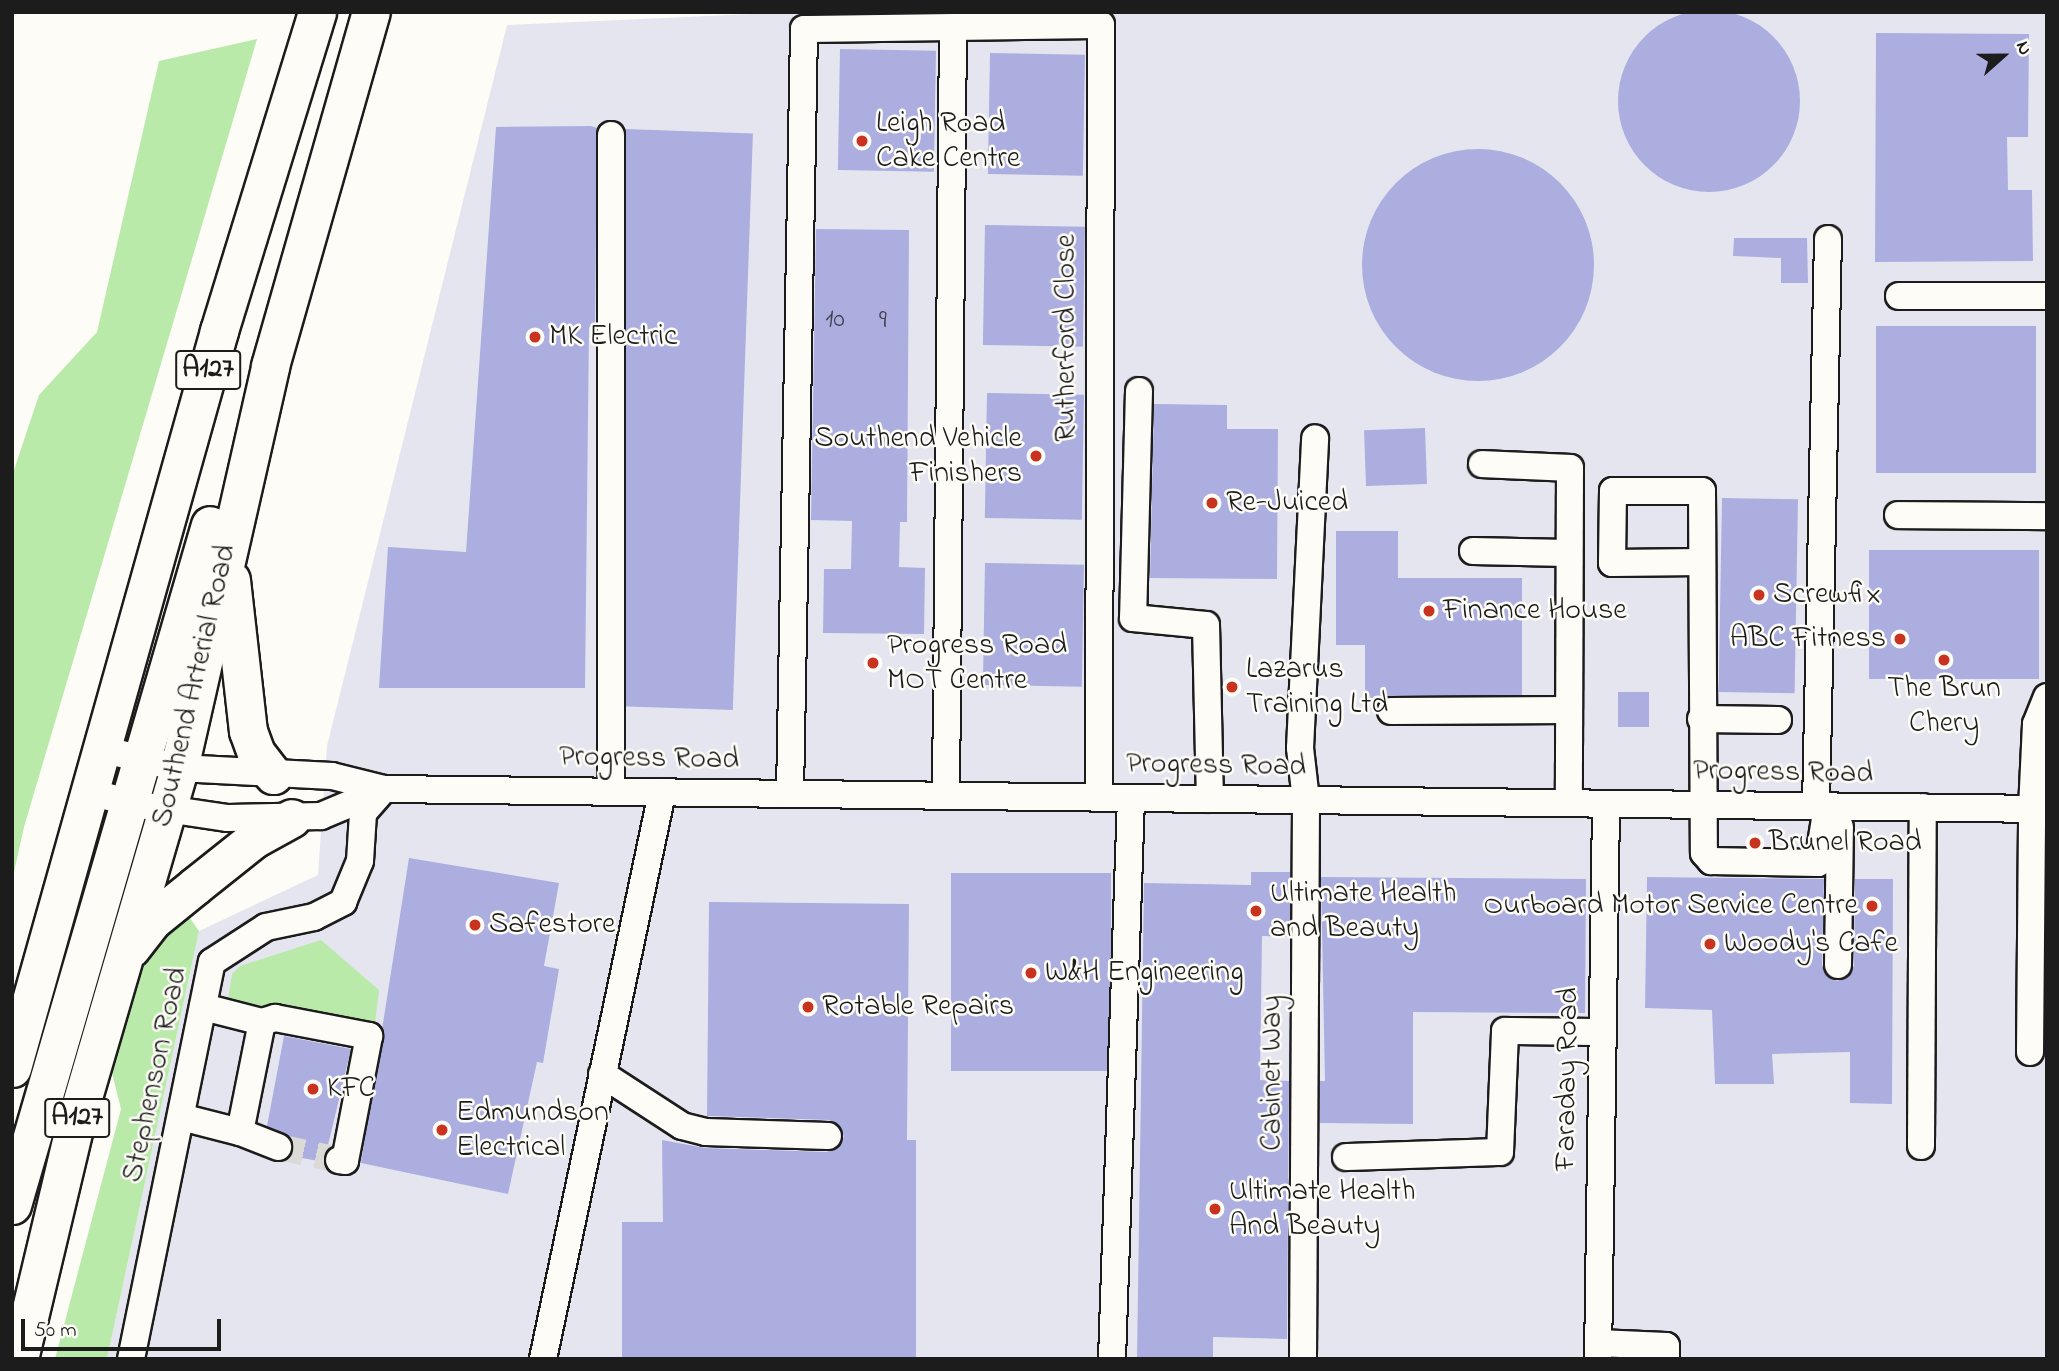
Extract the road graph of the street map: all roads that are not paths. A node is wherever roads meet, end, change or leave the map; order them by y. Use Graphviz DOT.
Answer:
graph roads {
  1 [pos="317,12"];
  2 [pos="370,12"];
  3 [pos="953,27"];
  4 [pos="611,135"];
  5 [pos="1828,239"];
  6 [pos="1899,296"];
  7 [pos="2047,296"];
  8 [pos="270,366"];
  9 [pos="1139,391"];
  10 [pos="1315,438"];
  11 [pos="1482,464"];
  12 [pos="1898,514"];
  13 [pos="2047,516"];
  14 [pos="228,547"];
  15 [pos="1473,551"];
  16 [pos="1567,553"];
  17 [pos="1702,562"];
  18 [pos="2047,697"];
  19 [pos="1569,710"];
  20 [pos="1391,711"];
  21 [pos="1702,719"];
  22 [pos="1778,720"];
  23 [pos="101,749"];
  24 [pos="144,761"];
  25 [pos="179,768"];
  26 [pos="273,775"];
  27 [pos="384,789"];
  28 [pos="611,792"];
  29 [pos="662,793"];
  30 [pos="790,794"];
  31 [pos="946,796"];
  32 [pos="112,798"];
  33 [pos="1099,798"];
  34 [pos="1131,798"];
  35 [pos="1210,799"];
  36 [pos="1306,800"];
  37 [pos="1569,803"];
  38 [pos="1606,804"];
  39 [pos="1702,805"];
  40 [pos="1828,806"];
  41 [pos="1923,807"];
  42 [pos="2039,809"];
  43 [pos="168,810"];
  44 [pos="306,817"];
  45 [pos="359,849"];
  46 [pos="1838,965"];
  47 [pos="120,966"];
  48 [pos="203,1007"];
  49 [pos="262,1022"];
  50 [pos="1602,1031"];
  51 [pos="2030,1052"];
  52 [pos="12,1068"];
  53 [pos="602,1074"];
  54 [pos="181,1117"];
  55 [pos="240,1132"];
  56 [pos="828,1136"];
  57 [pos="1921,1146"];
  58 [pos="278,1147"];
  59 [pos="1346,1157"];
  60 [pos="339,1160"];
  61 [pos="12,1205"];
  62 [pos="1305,1352"];
  63 [pos="1598,1352"];
  64 [pos="19,1359"];
  65 [pos="131,1359"];
  66 [pos="543,1359"];
  67 [pos="1111,1359"];
  68 [pos="1666,1359"];
  1 -- 23 [label="highway, A127"];
  2 -- 8 [label="highway, Southend Arterial Road / A127"];
  3 -- 30 [label="street, Rutherford Close"];
  3 -- 31 [label="street"];
  3 -- 33 [label="street, Rutherford Close"];
  4 -- 28 [label="street"];
  5 -- 40 [label="street"];
  6 -- 7 [label="street"];
  8 -- 14 [label="highway, Southend Arterial Road / A127"];
  8 -- 24 [label="highway"];
  9 -- 35 [label="street"];
  10 -- 36 [label="street, Cabinet Way"];
  11 -- 16 [label="street"];
  12 -- 13 [label="street"];
  14 -- 25 [label="highway, Southend Arterial Road / A127"];
  14 -- 26 [label="highway"];
  15 -- 16 [label="street"];
  16 -- 19 [label="street"];
  17 -- 21 [label="street"];
  18 -- 42 [label="street"];
  19 -- 20 [label="street"];
  19 -- 37 [label="street"];
  21 -- 22 [label="street"];
  21 -- 39 [label="street"];
  23 -- 24 [label="street, Progress Road"];
  23 -- 32 [label="highway, A127"];
  24 -- 25 [label="street, Progress Road"];
  24 -- 32 [label="highway"];
  25 -- 26 [label="street, Progress Road"];
  25 -- 43 [label="highway, Southend Arterial Road / A127"];
  26 -- 27 [label="street, Progress Road"];
  27 -- 28 [label="street, Progress Road"];
  27 -- 44 [label="street, Progress Road"];
  27 -- 45 [label="street, Stephenson Road"];
  28 -- 29 [label="street, Progress Road"];
  29 -- 30 [label="street, Progress Road"];
  29 -- 53 [label="street"];
  30 -- 31 [label="street, Progress Road"];
  31 -- 33 [label="street, Progress Road"];
  32 -- 43 [label="street, Progress Road"];
  32 -- 52 [label="highway, A127"];
  32 -- 61 [label="highway"];
  33 -- 34 [label="street, Progress Road"];
  34 -- 35 [label="street, Progress Road"];
  34 -- 67 [label="street"];
  35 -- 36 [label="street, Progress Road"];
  36 -- 37 [label="street, Progress Road"];
  36 -- 62 [label="street, Cabinet Way"];
  37 -- 38 [label="street, Progress Road"];
  38 -- 39 [label="street, Progress Road"];
  38 -- 50 [label="street, Faraday Road"];
  39 -- 40 [label="street, Progress Road"];
  39 -- 40 [label="street"];
  40 -- 41 [label="street, Progress Road"];
  40 -- 46 [label="street"];
  41 -- 42 [label="street, Progress Road"];
  41 -- 57 [label="street"];
  42 -- 51 [label="street"];
  43 -- 44 [label="street, Progress Road"];
  43 -- 47 [label="highway, Southend Arterial Road / A127"];
  44 -- 45 [label="street"];
  44 -- 47 [label="highway"];
  45 -- 48 [label="street, Stephenson Road"];
  47 -- 64 [label="highway, Southend Arterial Road / A127"];
  48 -- 49 [label="street"];
  48 -- 54 [label="street, Stephenson Road"];
  49 -- 55 [label="street"];
  49 -- 60 [label="street"];
  50 -- 59 [label="street"];
  50 -- 63 [label="street, Faraday Road"];
  53 -- 56 [label="street"];
  53 -- 66 [label="street"];
  54 -- 55 [label="street"];
  54 -- 65 [label="street, Stephenson Road"];
  55 -- 58 [label="street"];
  63 -- 68 [label="street"];
}
